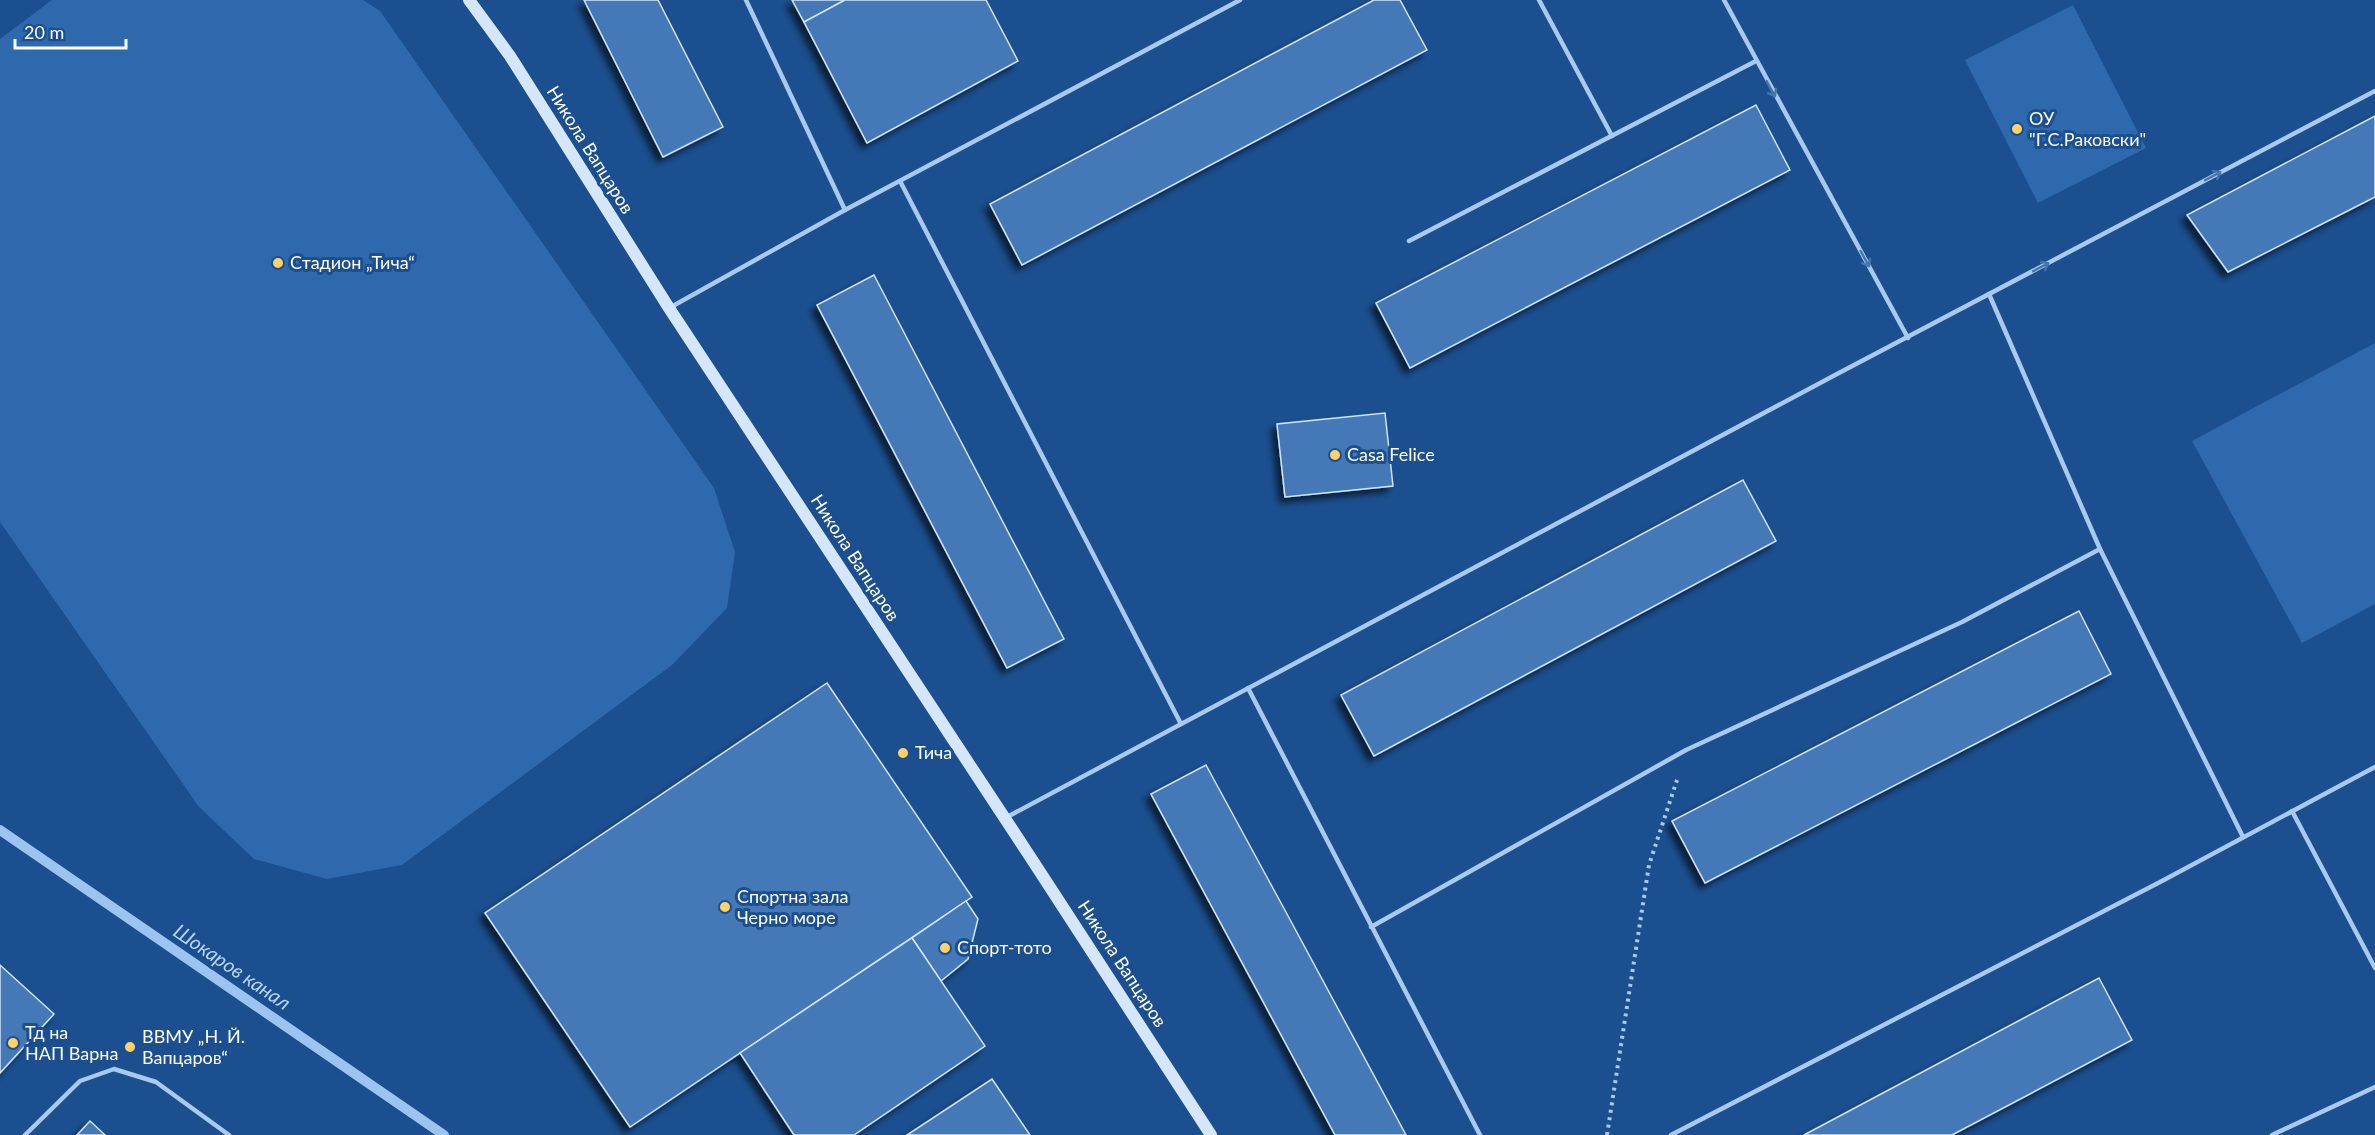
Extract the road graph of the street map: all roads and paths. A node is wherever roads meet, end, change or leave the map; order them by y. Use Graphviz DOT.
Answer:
graph roads {
  1 [pos="469,0"];
  2 [pos="746,0"];
  3 [pos="1240,0"];
  4 [pos="1539,0"];
  5 [pos="1724,0"];
  6 [pos="1756,61"];
  7 [pos="2375,91"];
  8 [pos="1612,136"];
  9 [pos="900,181"];
  10 [pos="845,210"];
  11 [pos="1409,241"];
  12 [pos="1989,294"];
  13 [pos="669,308"];
  14 [pos="1908,338"];
  15 [pos="2100,549"];
  16 [pos="1248,688"];
  17 [pos="1180,724"];
  18 [pos="1686,750"];
  19 [pos="2375,767"];
  20 [pos="2292,811"];
  21 [pos="1005,819"];
  22 [pos="2243,837"];
  23 [pos="1371,927"];
  24 [pos="2375,968"];
  25 [pos="2375,1087"];
  26 [pos="25,1135"];
  27 [pos="229,1135"];
  28 [pos="1211,1135"];
  29 [pos="1480,1135"];
  30 [pos="1607,1135"];
  31 [pos="1671,1135"];
  32 [pos="2272,1135"];
  1 -- 13 [label="street, Никола Вапцаров"];
  2 -- 10 [label="lane"];
  3 -- 9 [label="lane"];
  4 -- 8 [label="lane"];
  5 -- 6 [label="lane"];
  6 -- 8 [label="lane"];
  6 -- 14 [label="lane, one-way"];
  12 -- 7 [label="lane, one-way"];
  8 -- 11 [label="lane"];
  9 -- 10 [label="lane"];
  9 -- 17 [label="lane"];
  10 -- 13 [label="lane"];
  12 -- 14 [label="lane"];
  12 -- 15 [label="lane"];
  13 -- 21 [label="street, Никола Вапцаров"];
  14 -- 16 [label="lane"];
  15 -- 18 [label="lane"];
  15 -- 22 [label="lane"];
  16 -- 17 [label="lane"];
  16 -- 23 [label="lane"];
  17 -- 21 [label="lane"];
  18 -- 23 [label="lane"];
  18 -- 30 [label="path"];
  19 -- 20 [label="lane"];
  20 -- 22 [label="lane"];
  20 -- 24 [label="lane"];
  21 -- 28 [label="street, Никола Вапцаров"];
  22 -- 31 [label="lane"];
  23 -- 29 [label="lane"];
  25 -- 32 [label="lane"];
  26 -- 27 [label="lane"];
}
